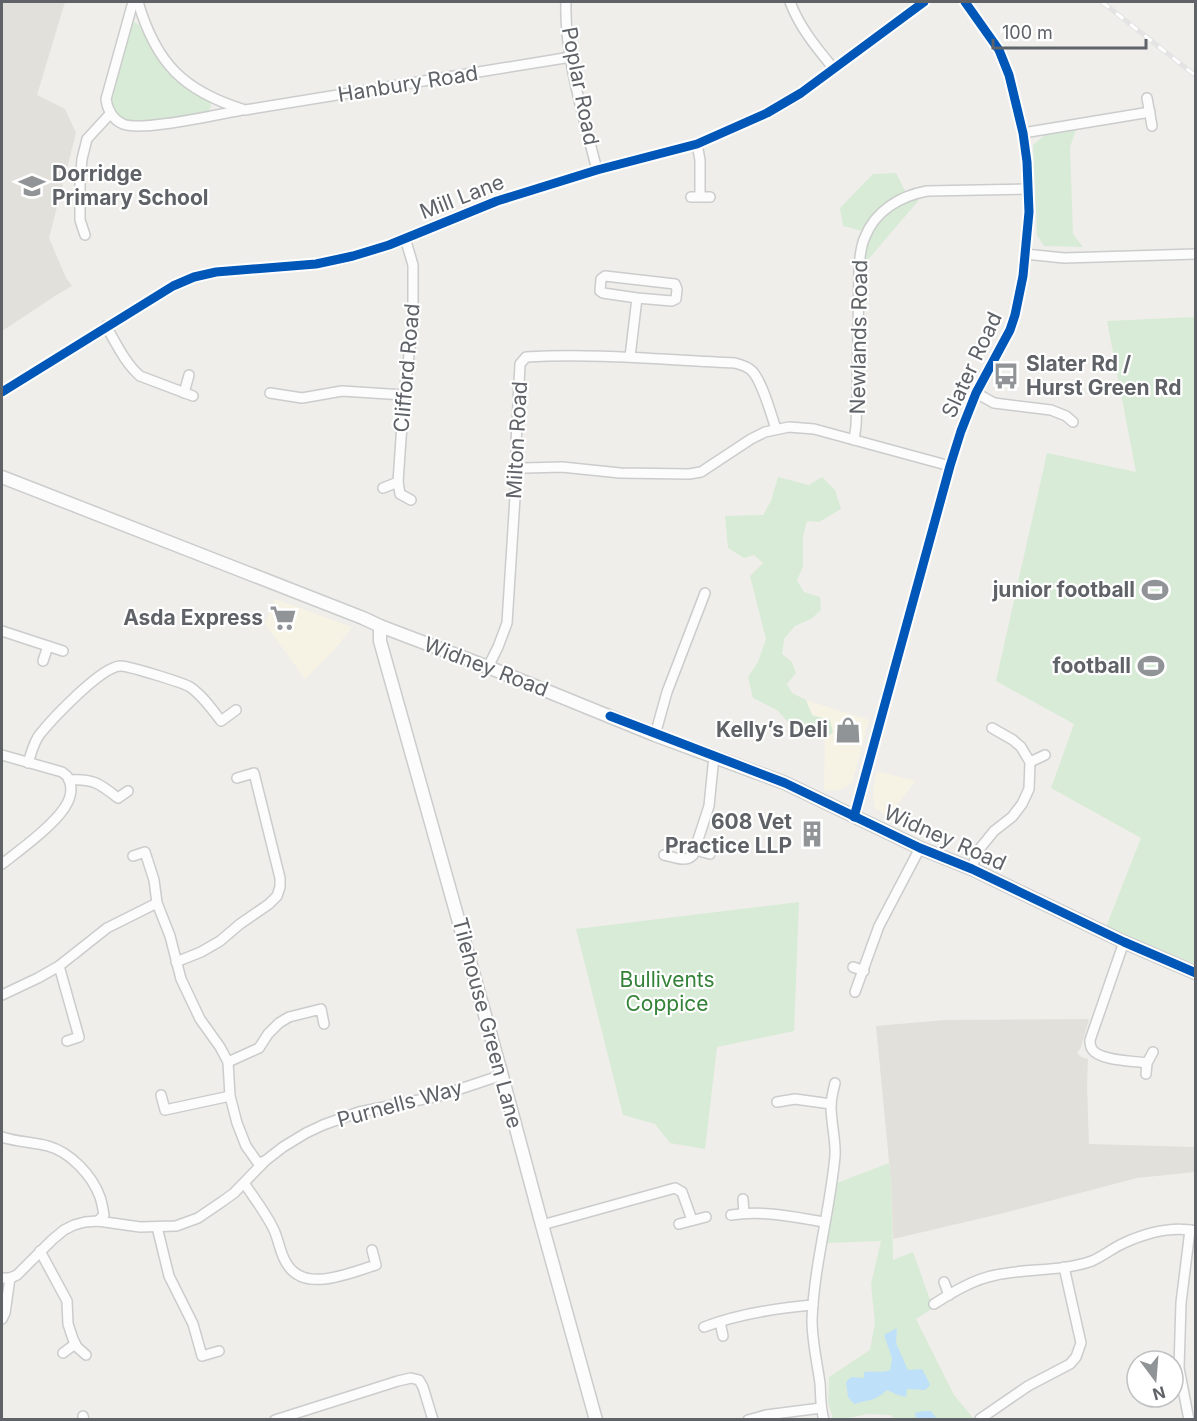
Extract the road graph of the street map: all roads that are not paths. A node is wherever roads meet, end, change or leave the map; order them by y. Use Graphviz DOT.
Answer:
graph roads {
  1 [pos="133,2"];
  2 [pos="138,2"];
  3 [pos="566,2"];
  4 [pos="790,2"];
  5 [pos="924,2"];
  6 [pos="965,2"];
  7 [pos="571,57"];
  8 [pos="834,69"];
  9 [pos="1147,98"];
  10 [pos="245,110"];
  11 [pos="1150,112"];
  12 [pos="110,114"];
  13 [pos="1152,126"];
  14 [pos="1023,133"];
  15 [pos="697,144"];
  16 [pos="597,170"];
  17 [pos="1028,189"];
  18 [pos="700,197"];
  19 [pos="85,235"];
  20 [pos="405,238"];
  21 [pos="1025,254"];
  22 [pos="1196,254"];
  23 [pos="637,297"];
  24 [pos="106,326"];
  25 [pos="630,357"];
  26 [pos="189,375"];
  27 [pos="2,392"];
  28 [pos="270,393"];
  29 [pos="976,393"];
  30 [pos="404,395"];
  31 [pos="1073,422"];
  32 [pos="776,429"];
  33 [pos="854,440"];
  34 [pos="517,466"];
  35 [pos="950,466"];
  36 [pos="2,477"];
  37 [pos="398,482"];
  38 [pos="383,488"];
  39 [pos="411,500"];
  40 [pos="705,593"];
  41 [pos="380,626"];
  42 [pos="2,631"];
  43 [pos="48,646"];
  44 [pos="63,651"];
  45 [pos="43,661"];
  46 [pos="488,667"];
  47 [pos="236,711"];
  48 [pos="992,728"];
  49 [pos="656,735"];
  50 [pos="2,754"];
  51 [pos="1045,755"];
  52 [pos="714,756"];
  53 [pos="1030,762"];
  54 [pos="28,763"];
  55 [pos="237,778"];
  56 [pos="69,780"];
  57 [pos="128,791"];
  58 [pos="854,817"];
  59 [pos="920,848"];
  60 [pos="695,850"];
  61 [pos="710,854"];
  62 [pos="664,855"];
  63 [pos="133,856"];
  64 [pos="2,864"];
  65 [pos="972,869"];
  66 [pos="157,903"];
  67 [pos="1124,942"];
  68 [pos="176,962"];
  69 [pos="59,966"];
  70 [pos="853,967"];
  71 [pos="864,971"];
  72 [pos="1196,973"];
  73 [pos="855,992"];
  74 [pos="2,994"];
  75 [pos="324,1024"];
  76 [pos="67,1041"];
  77 [pos="1153,1052"];
  78 [pos="228,1062"];
  79 [pos="1147,1063"];
  80 [pos="1146,1074"];
  81 [pos="502,1075"];
  82 [pos="835,1083"];
  83 [pos="161,1095"];
  84 [pos="230,1096"];
  85 [pos="777,1102"];
  86 [pos="831,1104"];
  87 [pos="2,1137"];
  88 [pos="265,1161"];
  89 [pos="244,1183"];
  90 [pos="743,1198"];
  91 [pos="744,1213"];
  92 [pos="731,1215"];
  93 [pos="706,1216"];
  94 [pos="692,1220"];
  95 [pos="98,1221"];
  96 [pos="824,1222"];
  97 [pos="542,1224"];
  98 [pos="679,1224"];
  99 [pos="157,1227"];
  100 [pos="1193,1231"];
  101 [pos="372,1250"];
  102 [pos="40,1251"];
  103 [pos="1064,1267"];
  104 [pos="6,1278"];
  105 [pos="944,1282"];
  106 [pos="949,1295"];
  107 [pos="934,1304"];
  108 [pos="813,1305"];
  109 [pos="2,1319"];
  110 [pos="720,1322"];
  111 [pos="704,1327"];
  112 [pos="723,1336"];
  113 [pos="75,1344"];
  114 [pos="219,1351"];
  115 [pos="63,1353"];
  116 [pos="86,1355"];
  117 [pos="821,1408"];
  118 [pos="274,1419"];
  119 [pos="433,1419"];
  120 [pos="596,1419"];
  121 [pos="748,1419"];
  122 [pos="824,1419"];
  123 [pos="980,1419"];
  124 [pos="1190,1419"];
  1 -- 12 [label="street"];
  2 -- 10 [label="street, Hanbury Road"];
  3 -- 7 [label="street, Poplar Road"];
  4 -- 8 [label="street"];
  5 -- 8 [label="street, Mill Lane"];
  6 -- 14 [label="street, Slater Road"];
  7 -- 10 [label="street, Hanbury Road"];
  7 -- 16 [label="street, Poplar Road"];
  8 -- 15 [label="street, Mill Lane"];
  9 -- 11 [label="street"];
  10 -- 12 [label="street, Hanbury Road"];
  11 -- 13 [label="street"];
  11 -- 14 [label="street"];
  12 -- 19 [label="street"];
  14 -- 17 [label="street, Slater Road"];
  15 -- 16 [label="street, Mill Lane"];
  15 -- 18 [label="street"];
  16 -- 20 [label="street, Mill Lane"];
  17 -- 21 [label="street, Slater Road"];
  17 -- 33 [label="street, Newlands Road"];
  20 -- 24 [label="street, Mill Lane"];
  20 -- 30 [label="street, Clifford Road"];
  21 -- 22 [label="street"];
  21 -- 29 [label="street, Slater Road"];
  23 -- 23 [label="street"];
  23 -- 25 [label="street"];
  24 -- 26 [label="street"];
  24 -- 27 [label="street, Mill Lane"];
  25 -- 32 [label="street, Milton Road"];
  25 -- 34 [label="street, Milton Road"];
  28 -- 30 [label="street"];
  29 -- 31 [label="street"];
  29 -- 35 [label="street, Slater Road"];
  30 -- 37 [label="street, Clifford Road"];
  32 -- 33 [label="street"];
  32 -- 34 [label="street"];
  33 -- 35 [label="street"];
  34 -- 46 [label="street, Milton Road"];
  35 -- 58 [label="street, Slater Road"];
  36 -- 41 [label="street, Widney Road"];
  37 -- 38 [label="street"];
  37 -- 39 [label="street"];
  40 -- 49 [label="street"];
  41 -- 46 [label="street, Widney Road"];
  41 -- 81 [label="street, Tilehouse Green Lane"];
  42 -- 43 [label="street"];
  43 -- 44 [label="street"];
  43 -- 45 [label="street"];
  46 -- 49 [label="street, Widney Road"];
  47 -- 54 [label="street"];
  48 -- 53 [label="street"];
  49 -- 52 [label="street, Widney Road"];
  50 -- 54 [label="street"];
  51 -- 53 [label="street"];
  52 -- 58 [label="street, Widney Road"];
  52 -- 60 [label="street"];
  53 -- 65 [label="street"];
  54 -- 56 [label="street"];
  55 -- 68 [label="street"];
  56 -- 57 [label="street"];
  56 -- 64 [label="street"];
  58 -- 59 [label="street, Widney Road"];
  59 -- 65 [label="street, Widney Road"];
  59 -- 71 [label="street"];
  60 -- 61 [label="street"];
  60 -- 62 [label="street"];
  63 -- 66 [label="street"];
  65 -- 67 [label="street, Widney Road"];
  66 -- 68 [label="street"];
  66 -- 69 [label="street"];
  67 -- 72 [label="street, Widney Road"];
  67 -- 79 [label="street"];
  68 -- 78 [label="street"];
  69 -- 74 [label="street"];
  69 -- 76 [label="street"];
  70 -- 71 [label="street"];
  71 -- 73 [label="street"];
  75 -- 78 [label="street"];
  77 -- 79 [label="street"];
  78 -- 84 [label="street"];
  79 -- 80 [label="street"];
  81 -- 88 [label="street, Purnells Way"];
  81 -- 97 [label="street, Tilehouse Green Lane"];
  82 -- 86 [label="street"];
  83 -- 84 [label="street"];
  84 -- 88 [label="street"];
  85 -- 86 [label="street"];
  86 -- 96 [label="street"];
  87 -- 95 [label="street"];
  88 -- 89 [label="street, Purnells Way"];
  89 -- 99 [label="street, Purnells Way"];
  89 -- 101 [label="street"];
  90 -- 91 [label="street"];
  91 -- 92 [label="street"];
  91 -- 96 [label="street"];
  93 -- 94 [label="street"];
  94 -- 97 [label="street"];
  94 -- 98 [label="street"];
  95 -- 99 [label="street, Purnells Way"];
  95 -- 102 [label="street, Purnells Way"];
  96 -- 108 [label="street"];
  97 -- 120 [label="street, Tilehouse Green Lane"];
  99 -- 114 [label="street"];
  100 -- 103 [label="street"];
  100 -- 124 [label="street"];
  102 -- 104 [label="street, Purnells Way"];
  102 -- 113 [label="street"];
  103 -- 106 [label="street"];
  103 -- 123 [label="street"];
  104 -- 109 [label="street"];
  105 -- 106 [label="street"];
  106 -- 107 [label="street"];
  108 -- 110 [label="street"];
  108 -- 117 [label="street"];
  110 -- 111 [label="street"];
  110 -- 112 [label="street"];
  113 -- 115 [label="street"];
  113 -- 116 [label="street"];
  117 -- 121 [label="street"];
  117 -- 122 [label="street"];
  118 -- 119 [label="street"];
}
